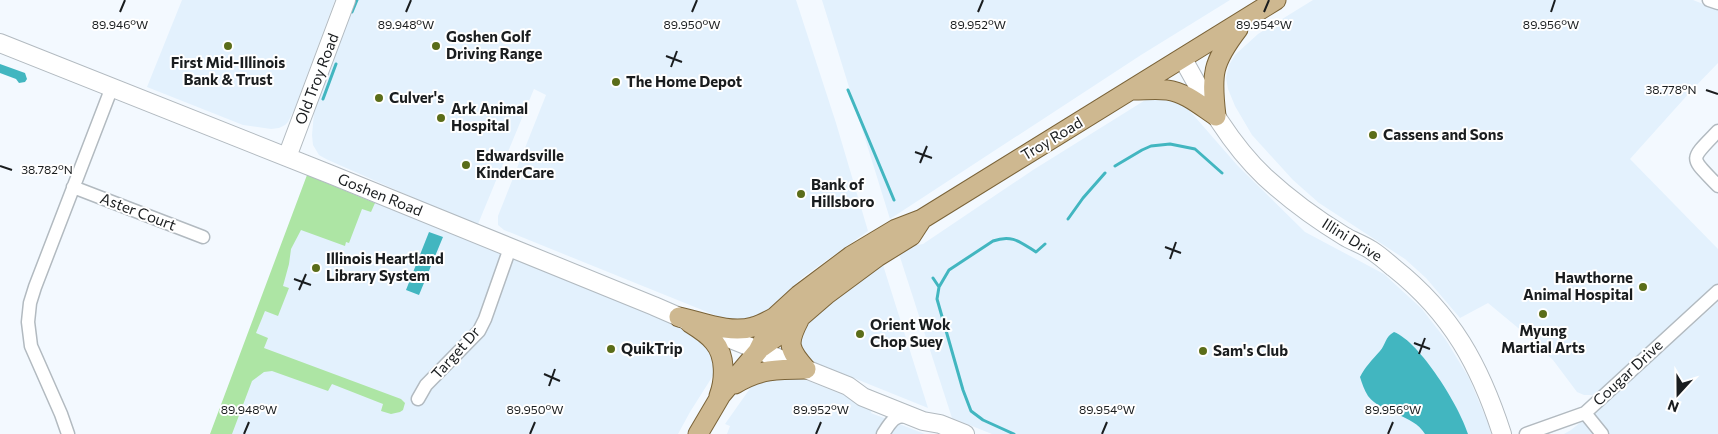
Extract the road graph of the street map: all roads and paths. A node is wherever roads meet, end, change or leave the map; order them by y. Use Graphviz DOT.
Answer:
graph roads {
  1 [pos="346,0"];
  2 [pos="1710,0"];
  3 [pos="1270,2"];
  4 [pos="1718,4"];
  5 [pos="1244,20"];
  6 [pos="0,43"];
  7 [pos="1183,59"];
  8 [pos="112,87"];
  9 [pos="1132,90"];
  10 [pos="1216,116"];
  11 [pos="1718,131"];
  12 [pos="288,157"];
  13 [pos="1718,186"];
  14 [pos="73,187"];
  15 [pos="922,219"];
  16 [pos="203,237"];
  17 [pos="510,248"];
  18 [pos="1718,291"];
  19 [pos="802,315"];
  20 [pos="775,317"];
  21 [pos="683,319"];
  22 [pos="758,351"];
  23 [pos="806,369"];
  24 [pos="848,386"];
  25 [pos="722,395"];
  26 [pos="418,399"];
  27 [pos="1585,413"];
  28 [pos="922,421"];
  29 [pos="940,424"];
  30 [pos="68,434"];
  31 [pos="698,434"];
  32 [pos="883,434"];
  33 [pos="965,434"];
  34 [pos="1502,434"];
  35 [pos="1526,434"];
  36 [pos="1602,434"];
  1 -- 12 [label="street, Old Troy Road"];
  2 -- 4 [label="street"];
  3 -- 5 [label="main road, Troy Road"];
  5 -- 7 [label="main road, Troy Road"];
  5 -- 10 [label="main road"];
  6 -- 8 [label="street, Goshen Road"];
  7 -- 9 [label="main road, Troy Road"];
  7 -- 10 [label="street, Illini Drive"];
  8 -- 12 [label="street, Goshen Road"];
  8 -- 14 [label="street"];
  9 -- 10 [label="main road"];
  9 -- 15 [label="main road, Troy Road"];
  10 -- 34 [label="street, Illini Drive"];
  11 -- 13 [label="street"];
  12 -- 17 [label="street, Goshen Road"];
  14 -- 16 [label="street, Aster Court"];
  14 -- 30 [label="street"];
  15 -- 19 [label="main road, Troy Road"];
  15 -- 20 [label="main road, Troy Road"];
  17 -- 21 [label="street, Goshen Road"];
  17 -- 26 [label="street, Target Dr"];
  18 -- 27 [label="street, Cougar Drive"];
  19 -- 22 [label="main road, Troy Road"];
  19 -- 23 [label="main road"];
  20 -- 21 [label="main road"];
  20 -- 22 [label="main road, Troy Road"];
  21 -- 22 [label="street, Goshen Road"];
  21 -- 25 [label="main road"];
  22 -- 23 [label="street, Goshen Road"];
  22 -- 25 [label="main road, Troy Road"];
  23 -- 24 [label="street, Goshen Road"];
  23 -- 25 [label="main road"];
  24 -- 28 [label="street"];
  24 -- 29 [label="street"];
  25 -- 31 [label="main road, Troy Road"];
  27 -- 35 [label="street, Cougar Drive"];
  27 -- 36 [label="street"];
  28 -- 29 [label="street"];
  28 -- 32 [label="street"];
  29 -- 33 [label="street"];
}
